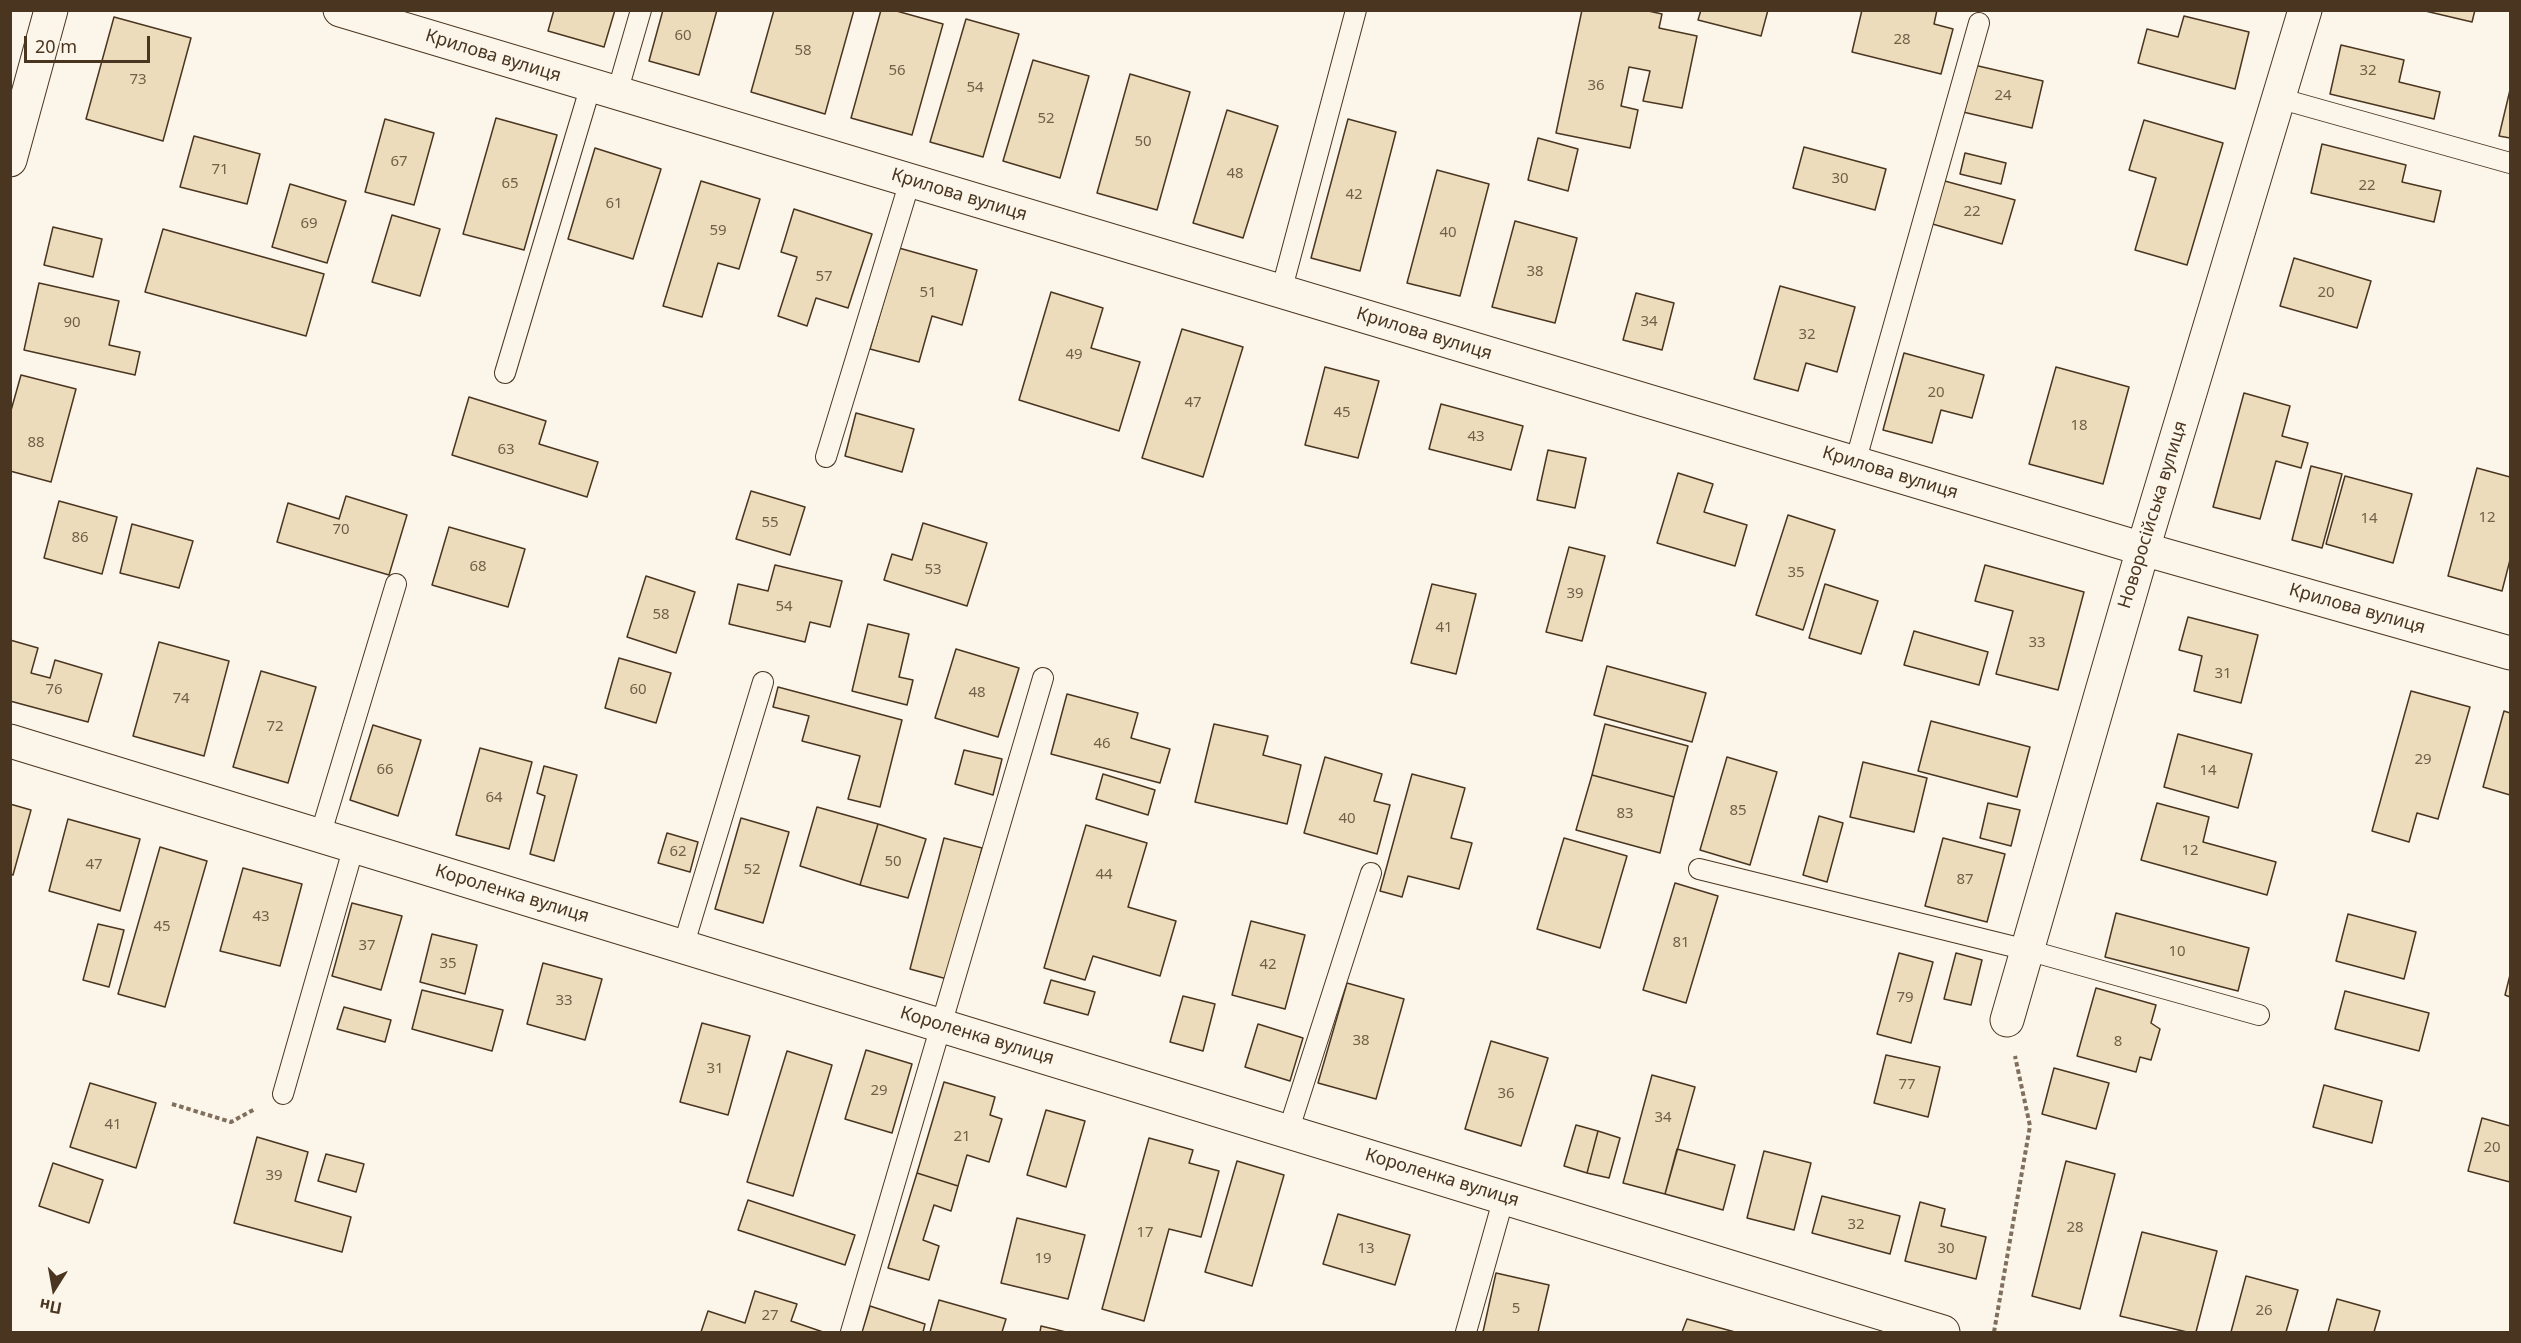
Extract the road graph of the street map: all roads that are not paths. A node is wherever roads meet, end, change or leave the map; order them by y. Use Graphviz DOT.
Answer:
graph roads {
  1 [pos="51,10"];
  2 [pos="340,10"];
  3 [pos="641,10"];
  4 [pos="1356,10"];
  5 [pos="2305,10"];
  6 [pos="1979,23"];
  7 [pos="604,89"];
  8 [pos="2278,98"];
  9 [pos="10,160"];
  10 [pos="2511,163"];
  11 [pos="910,181"];
  12 [pos="1281,292"];
  13 [pos="505,373"];
  14 [pos="826,457"];
  15 [pos="1855,463"];
  16 [pos="2143,549"];
  17 [pos="396,584"];
  18 [pos="2511,653"];
  19 [pos="1043,678"];
  20 [pos="763,682"];
  21 [pos="10,741"];
  22 [pos="320,836"];
  23 [pos="354,846"];
  24 [pos="1699,869"];
  25 [pos="1371,873"];
  26 [pos="683,947"];
  27 [pos="2027,950"];
  28 [pos="2259,1015"];
  29 [pos="2007,1020"];
  30 [pos="942,1026"];
  31 [pos="283,1094"];
  32 [pos="1288,1132"];
  33 [pos="1504,1197"];
  34 [pos="1910,1328"];
  35 [pos="851,1332"];
  36 [pos="1466,1332"];
  37 [pos="1943,1332"];
  1 -- 9 [label="street"];
  2 -- 7 [label="street, Крилова вулиця"];
  3 -- 7 [label="lane"];
  4 -- 12 [label="lane"];
  5 -- 8 [label="street, Новоросійська вулиця"];
  6 -- 15 [label="lane"];
  7 -- 11 [label="street, Крилова вулиця"];
  7 -- 13 [label="lane"];
  8 -- 10 [label="lane"];
  8 -- 16 [label="street, Новоросійська вулиця"];
  11 -- 12 [label="street, Крилова вулиця"];
  11 -- 14 [label="lane"];
  12 -- 15 [label="street, Крилова вулиця"];
  15 -- 16 [label="street, Крилова вулиця"];
  16 -- 18 [label="street, Крилова вулиця"];
  16 -- 27 [label="street, Новоросійська вулиця"];
  17 -- 22 [label="lane"];
  19 -- 30 [label="lane"];
  20 -- 26 [label="lane"];
  21 -- 22 [label="street, Короленка вулиця"];
  22 -- 23 [label="street, Короленка вулиця"];
  23 -- 26 [label="street, Короленка вулиця"];
  23 -- 31 [label="lane"];
  24 -- 27 [label="lane"];
  25 -- 32 [label="lane"];
  26 -- 30 [label="street, Короленка вулиця"];
  27 -- 28 [label="lane"];
  27 -- 29 [label="street, Новоросійська вулиця"];
  30 -- 32 [label="street, Короленка вулиця"];
  30 -- 35 [label="lane"];
  32 -- 33 [label="street, Короленка вулиця"];
  33 -- 34 [label="street, Короленка вулиця"];
  33 -- 36 [label="lane"];
  34 -- 37 [label="street, Короленка вулиця"];
}
